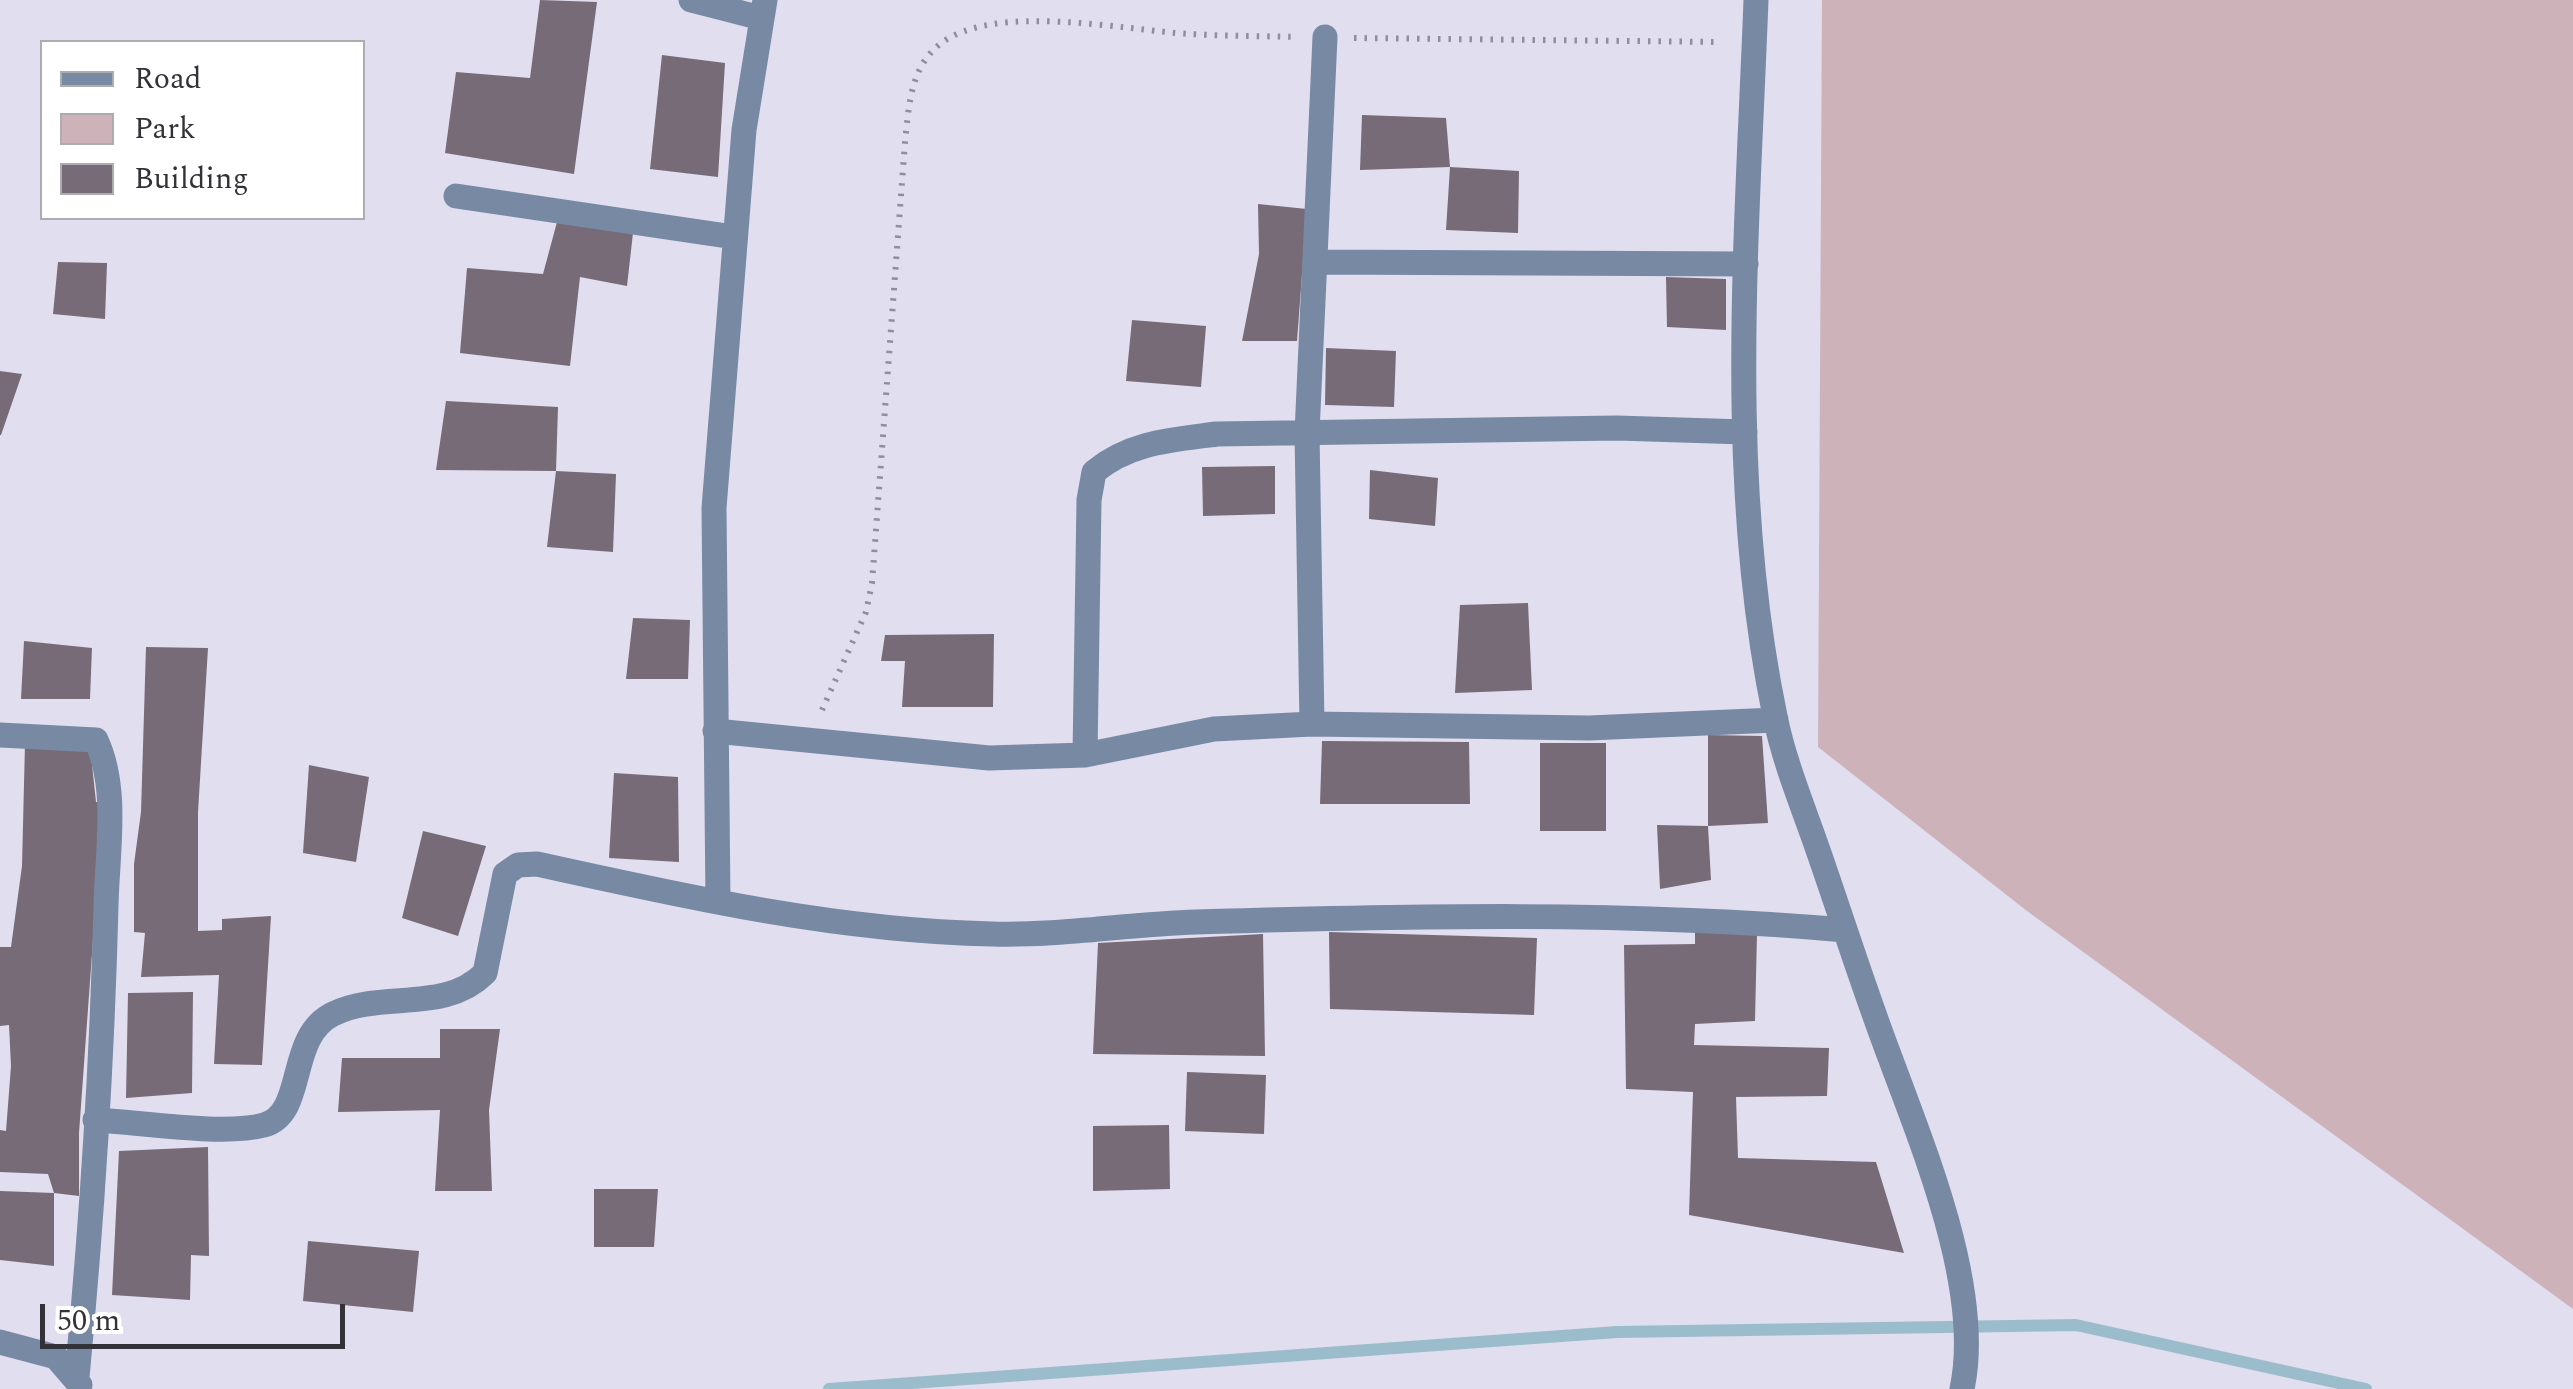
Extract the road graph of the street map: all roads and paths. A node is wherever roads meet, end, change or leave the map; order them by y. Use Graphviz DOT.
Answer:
graph roads {
  1 [pos="690,0"];
  2 [pos="1756,0"];
  3 [pos="763,9"];
  4 [pos="1324,37"];
  5 [pos="1754,43"];
  6 [pos="456,196"];
  7 [pos="734,238"];
  8 [pos="1315,262"];
  9 [pos="1746,264"];
  10 [pos="1745,432"];
  11 [pos="1307,433"];
  12 [pos="1776,720"];
  13 [pos="1312,724"];
  14 [pos="715,731"];
  15 [pos="0,735"];
  16 [pos="808,743"];
  17 [pos="1085,755"];
  18 [pos="718,902"];
  19 [pos="1846,930"];
  20 [pos="95,1120"];
  21 [pos="0,1342"];
  22 [pos="1963,1378"];
  23 [pos="79,1383"];
  1 -- 3 [label="street"];
  2 -- 5 [label="street"];
  3 -- 7 [label="street"];
  4 -- 5 [label="path"];
  4 -- 8 [label="street"];
  4 -- 16 [label="path"];
  5 -- 9 [label="street"];
  6 -- 7 [label="street"];
  7 -- 14 [label="street"];
  8 -- 9 [label="street"];
  8 -- 11 [label="street"];
  9 -- 10 [label="street"];
  10 -- 11 [label="street"];
  10 -- 12 [label="street"];
  11 -- 13 [label="street"];
  11 -- 17 [label="street"];
  12 -- 13 [label="street"];
  12 -- 19 [label="street"];
  13 -- 17 [label="street"];
  14 -- 16 [label="street"];
  14 -- 18 [label="street"];
  15 -- 20 [label="street"];
  16 -- 17 [label="street"];
  18 -- 19 [label="street"];
  18 -- 20 [label="street"];
  19 -- 22 [label="street"];
  20 -- 23 [label="street"];
  21 -- 23 [label="street"];
}
